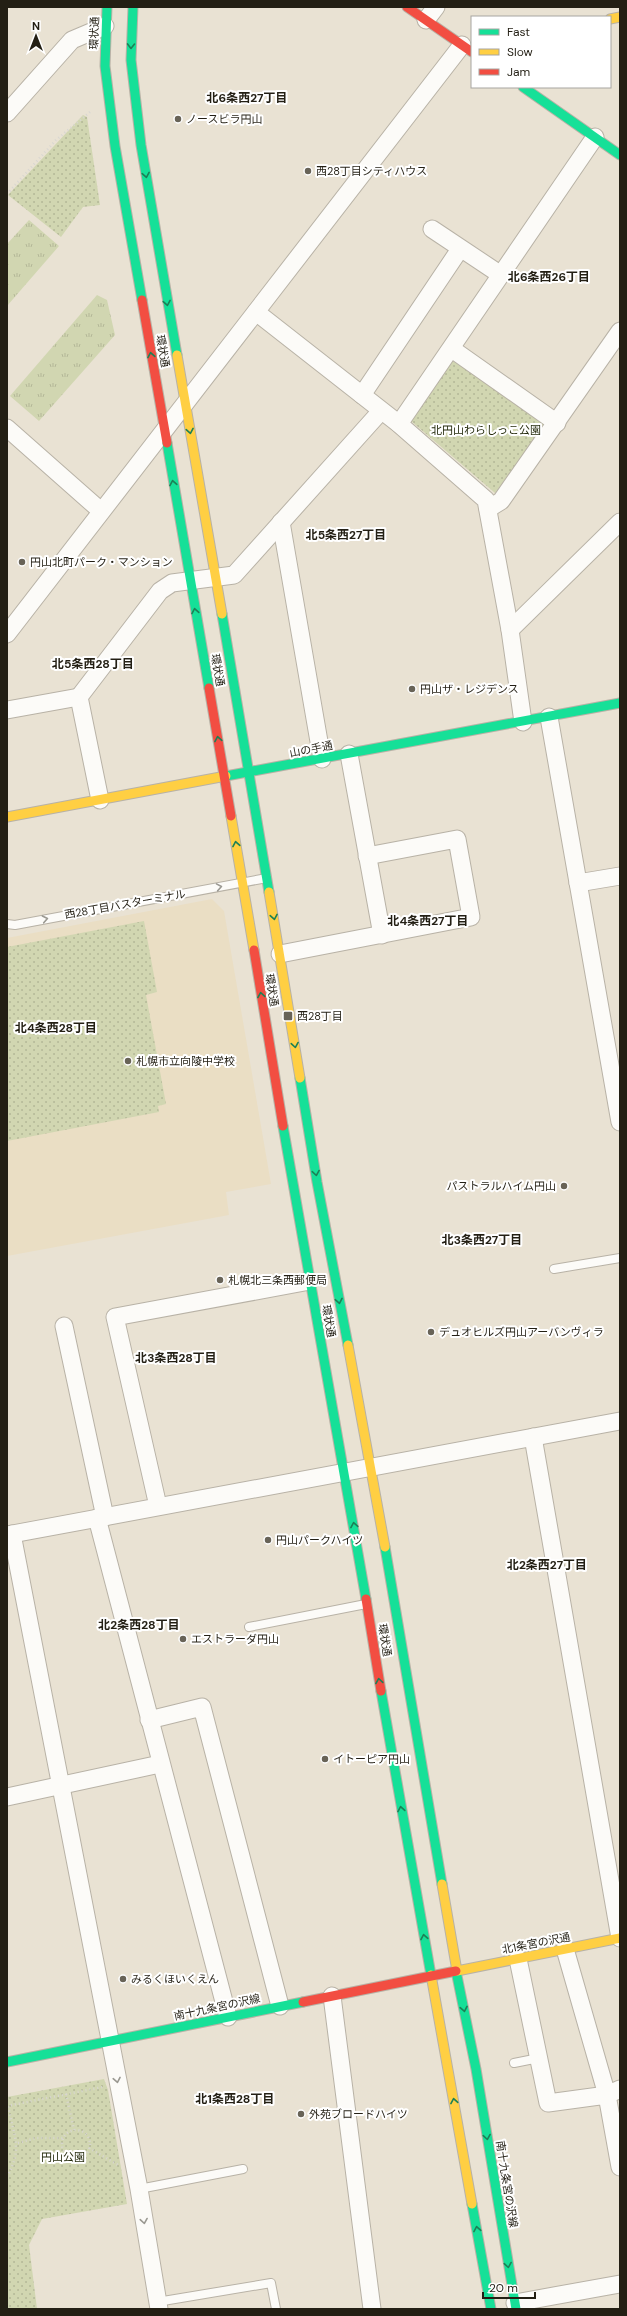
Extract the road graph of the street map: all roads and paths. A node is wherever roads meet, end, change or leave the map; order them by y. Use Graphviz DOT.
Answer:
graph roads {
  1 [pos="107,7"];
  2 [pos="133,7"];
  3 [pos="407,7"];
  4 [pos="431,14"];
  5 [pos="106,26"];
  6 [pos="468,47"];
  7 [pos="524,88"];
  8 [pos="90,112"];
  9 [pos="7,113"];
  10 [pos="595,137"];
  11 [pos="620,155"];
  12 [pos="7,194"];
  13 [pos="432,229"];
  14 [pos="460,249"];
  15 [pos="501,275"];
  16 [pos="256,312"];
  17 [pos="620,332"];
  18 [pos="452,349"];
  19 [pos="362,395"];
  20 [pos="185,403"];
  21 [pos="381,411"];
  22 [pos="556,423"];
  23 [pos="399,424"];
  24 [pos="7,428"];
  25 [pos="164,430"];
  26 [pos="488,508"];
  27 [pos="101,511"];
  28 [pos="281,522"];
  29 [pos="620,522"];
  30 [pos="215,577"];
  31 [pos="190,580"];
  32 [pos="510,630"];
  33 [pos="7,634"];
  34 [pos="80,697"];
  35 [pos="620,704"];
  36 [pos="7,710"];
  37 [pos="549,717"];
  38 [pos="523,722"];
  39 [pos="349,754"];
  40 [pos="322,759"];
  41 [pos="250,773"];
  42 [pos="225,778"];
  43 [pos="100,800"];
  44 [pos="7,817"];
  45 [pos="367,856"];
  46 [pos="620,876"];
  47 [pos="267,878"];
  48 [pos="242,882"];
  49 [pos="578,883"];
  50 [pos="7,924"];
  51 [pos="382,935"];
  52 [pos="280,954"];
  53 [pos="615,1058"];
  54 [pos="620,1122"];
  55 [pos="620,1258"];
  56 [pos="554,1269"];
  57 [pos="310,1281"];
  58 [pos="64,1326"];
  59 [pos="620,1420"];
  60 [pos="533,1437"];
  61 [pos="370,1467"];
  62 [pos="345,1472"];
  63 [pos="158,1506"];
  64 [pos="101,1517"];
  65 [pos="10,1534"];
  66 [pos="367,1603"];
  67 [pos="249,1627"];
  68 [pos="149,1720"];
  69 [pos="160,1764"];
  70 [pos="61,1786"];
  71 [pos="7,1797"];
  72 [pos="620,1938"];
  73 [pos="565,1950"];
  74 [pos="518,1959"];
  75 [pos="457,1971"];
  76 [pos="431,1975"];
  77 [pos="332,1996"];
  78 [pos="280,2006"];
  79 [pos="228,2017"];
  80 [pos="109,2042"];
  81 [pos="539,2058"];
  82 [pos="7,2062"];
  83 [pos="514,2063"];
  84 [pos="104,2087"];
  85 [pos="613,2092"];
  86 [pos="66,2094"];
  87 [pos="7,2106"];
  88 [pos="74,2130"];
  89 [pos="63,2138"];
  90 [pos="18,2143"];
  91 [pos="89,2148"];
  92 [pos="120,2166"];
  93 [pos="620,2167"];
  94 [pos="243,2169"];
  95 [pos="7,2177"];
  96 [pos="139,2190"];
  97 [pos="620,2284"];
  98 [pos="158,2305"];
  99 [pos="515,2306"];
  100 [pos="276,2309"];
  101 [pos="372,2309"];
  102 [pos="491,2309"];
  1 -- 5 [label="street, 環状通"];
  2 -- 20 [label="street, 環状通, one-way"];
  3 -- 4 [label="street"];
  4 -- 6 [label="street"];
  5 -- 9 [label="street"];
  25 -- 5 [label="street, 環状通, one-way"];
  6 -- 16 [label="street"];
  7 -- 10 [label="street"];
  8 -- 12 [label="path"];
  10 -- 11 [label="street"];
  10 -- 15 [label="street"];
  13 -- 14 [label="street"];
  14 -- 15 [label="street"];
  14 -- 19 [label="street"];
  15 -- 18 [label="street"];
  16 -- 19 [label="street"];
  16 -- 20 [label="street"];
  17 -- 22 [label="street"];
  18 -- 22 [label="street"];
  18 -- 23 [label="street"];
  19 -- 21 [label="street"];
  20 -- 25 [label="street"];
  20 -- 30 [label="street, 環状通, one-way"];
  21 -- 23 [label="street"];
  21 -- 28 [label="street"];
  22 -- 26 [label="street"];
  23 -- 26 [label="street"];
  24 -- 27 [label="street"];
  25 -- 27 [label="street"];
  31 -- 25 [label="street, 環状通, one-way"];
  26 -- 32 [label="street"];
  27 -- 33 [label="street"];
  28 -- 30 [label="street"];
  28 -- 40 [label="street"];
  29 -- 32 [label="street"];
  30 -- 31 [label="street"];
  30 -- 41 [label="street, 環状通"];
  31 -- 34 [label="street"];
  42 -- 31 [label="street, 環状通, one-way"];
  32 -- 38 [label="street"];
  34 -- 36 [label="street"];
  34 -- 43 [label="street"];
  35 -- 37 [label="street, 山の手通"];
  37 -- 38 [label="street, 山の手通"];
  37 -- 49 [label="street"];
  38 -- 39 [label="street, 山の手通"];
  39 -- 40 [label="street, 山の手通"];
  39 -- 45 [label="street"];
  40 -- 41 [label="street, 山の手通"];
  41 -- 42 [label="street, 山の手通"];
  41 -- 47 [label="street, 環状通"];
  42 -- 43 [label="street, 山の手通"];
  48 -- 42 [label="street, 環状通, one-way"];
  43 -- 44 [label="street, 山の手通"];
  45 -- 51 [label="street"];
  45 -- 51 [label="street"];
  46 -- 49 [label="street"];
  47 -- 48 [label="lane, 西28丁目バスターミナル"];
  47 -- 52 [label="street, 環状通, one-way"];
  50 -- 48 [label="lane, 西28丁目バスターミナル, one-way"];
  57 -- 48 [label="street, 環状通, one-way"];
  49 -- 53 [label="street"];
  51 -- 52 [label="street"];
  52 -- 61 [label="street, 環状通, one-way"];
  53 -- 54 [label="street"];
  55 -- 56 [label="lane"];
  57 -- 62 [label="street, 環状通"];
  57 -- 63 [label="street"];
  58 -- 64 [label="street"];
  59 -- 60 [label="street"];
  60 -- 61 [label="street"];
  60 -- 72 [label="street"];
  61 -- 62 [label="street"];
  61 -- 75 [label="street, 環状通"];
  62 -- 63 [label="street"];
  66 -- 62 [label="street, 環状通, one-way"];
  63 -- 64 [label="street"];
  64 -- 65 [label="street"];
  64 -- 68 [label="street"];
  65 -- 70 [label="street"];
  66 -- 67 [label="lane"];
  76 -- 66 [label="street, 環状通, one-way"];
  68 -- 69 [label="street"];
  68 -- 78 [label="street"];
  69 -- 70 [label="street"];
  69 -- 79 [label="street"];
  70 -- 71 [label="street"];
  70 -- 80 [label="street"];
  72 -- 73 [label="street, 北1条宮の沢通"];
  73 -- 74 [label="street, 北1条宮の沢通"];
  73 -- 85 [label="street"];
  74 -- 75 [label="street, 北1条宮の沢通"];
  74 -- 81 [label="street"];
  75 -- 76 [label="street, 南十九条宮の沢線"];
  75 -- 99 [label="street, 南十九条宮の沢線, one-way"];
  76 -- 77 [label="street, 南十九条宮の沢線"];
  102 -- 76 [label="street, one-way"];
  77 -- 78 [label="street, 南十九条宮の沢線"];
  77 -- 101 [label="street"];
  78 -- 79 [label="street, 南十九条宮の沢線"];
  79 -- 80 [label="street, 南十九条宮の沢線"];
  80 -- 82 [label="street, 南十九条宮の沢線"];
  80 -- 96 [label="street, one-way"];
  81 -- 83 [label="lane"];
  81 -- 85 [label="street"];
  84 -- 86 [label="path"];
  85 -- 93 [label="street"];
  86 -- 87 [label="path"];
  86 -- 88 [label="path"];
  87 -- 90 [label="path"];
  88 -- 89 [label="path"];
  88 -- 91 [label="path"];
  89 -- 90 [label="path"];
  89 -- 91 [label="path"];
  90 -- 95 [label="path"];
  91 -- 92 [label="path"];
  94 -- 96 [label="lane"];
  96 -- 98 [label="street, one-way"];
  97 -- 99 [label="street"];
  98 -- 100 [label="lane"];
}
